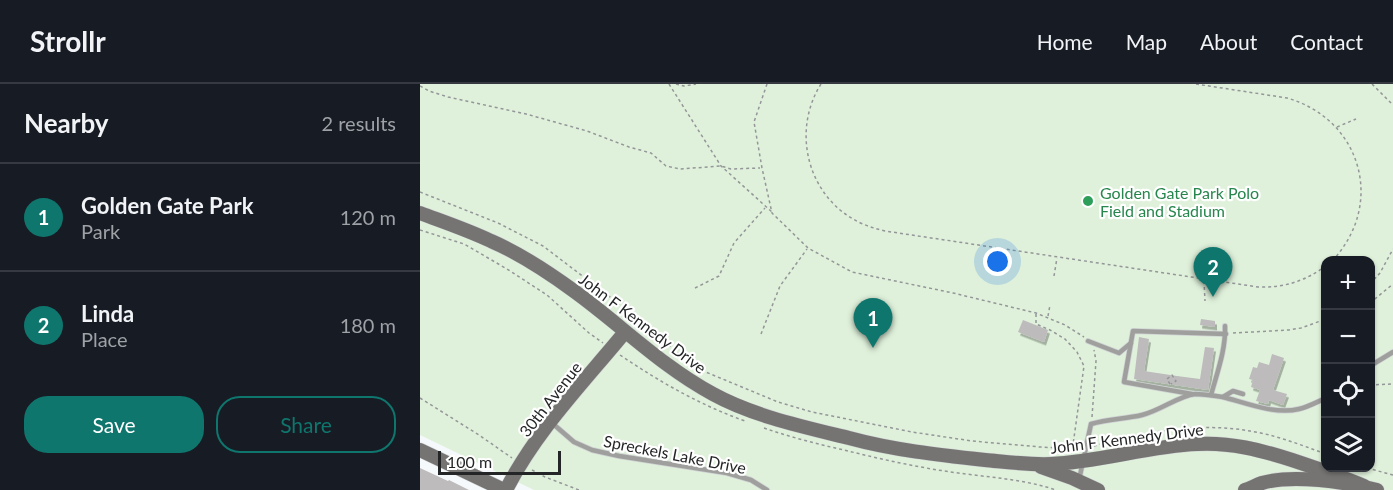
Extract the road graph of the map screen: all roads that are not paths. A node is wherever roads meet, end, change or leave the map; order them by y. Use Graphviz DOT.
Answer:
graph roads {
  1 [pos="420,213"];
  2 [pos="1225,326"];
  3 [pos="625,332"];
  4 [pos="1226,334"];
  5 [pos="1088,340"];
  6 [pos="1131,344"];
  7 [pos="1393,352"];
  8 [pos="1374,364"];
  9 [pos="1193,394"];
  10 [pos="1243,394"];
  11 [pos="1211,395"];
  12 [pos="1223,398"];
  13 [pos="1321,400"];
  14 [pos="550,421"];
  15 [pos="420,450"];
  16 [pos="1267,452"];
  17 [pos="1078,458"];
  18 [pos="1032,465"];
  19 [pos="1079,481"];
  20 [pos="1262,483"];
  21 [pos="1371,488"];
  22 [pos="505,490"];
  23 [pos="767,490"];
  24 [pos="1098,490"];
  25 [pos="1245,490"];
  1 -- 3 [label="street, John F Kennedy Drive"];
  2 -- 4 [label="lane"];
  3 -- 14 [label="street, 30th Avenue"];
  3 -- 18 [label="street, John F Kennedy Drive"];
  4 -- 6 [label="lane"];
  4 -- 11 [label="lane"];
  5 -- 6 [label="lane"];
  6 -- 9 [label="lane"];
  7 -- 8 [label="lane"];
  9 -- 11 [label="lane"];
  9 -- 17 [label="lane"];
  10 -- 12 [label="lane"];
  11 -- 12 [label="lane"];
  12 -- 13 [label="lane"];
  14 -- 22 [label="street, 30th Avenue"];
  14 -- 23 [label="lane, Spreckels Lake Drive"];
  15 -- 22 [label="street"];
  16 -- 17 [label="street, John F Kennedy Drive"];
  16 -- 20 [label="street"];
  16 -- 21 [label="street, John F Kennedy Drive"];
  17 -- 18 [label="street, John F Kennedy Drive"];
  17 -- 19 [label="lane"];
  18 -- 19 [label="street, John F Kennedy Drive"];
  19 -- 24 [label="street, John F Kennedy Drive"];
  20 -- 21 [label="street, John F Kennedy Drive"];
  20 -- 25 [label="street, John F Kennedy Drive"];
}
